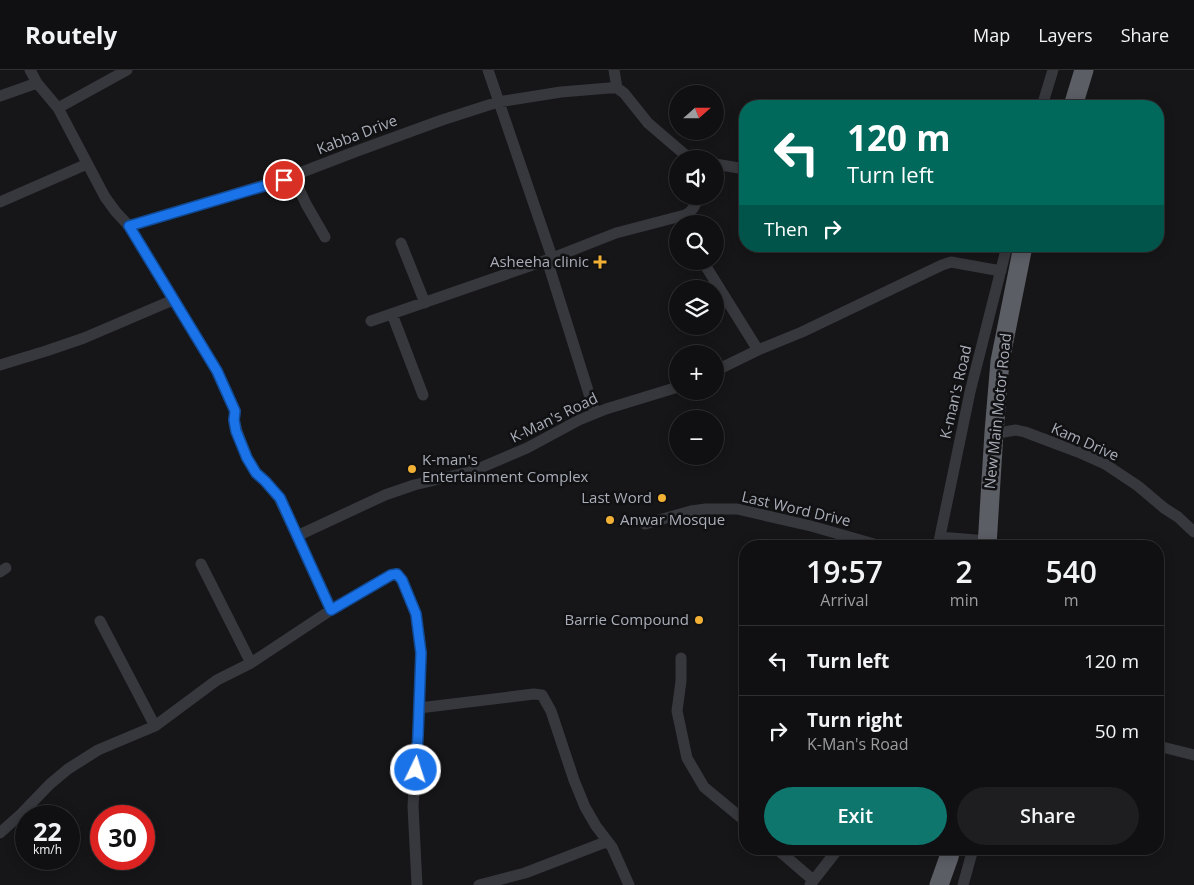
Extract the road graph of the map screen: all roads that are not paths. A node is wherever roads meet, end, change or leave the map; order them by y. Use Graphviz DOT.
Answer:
graph roads {
  1 [pos="30,70"];
  2 [pos="128,70"];
  3 [pos="488,70"];
  4 [pos="614,70"];
  5 [pos="1053,70"];
  6 [pos="1072,70"];
  7 [pos="1084,70"];
  8 [pos="37,83"];
  9 [pos="617,88"];
  10 [pos="0,96"];
  11 [pos="1044,100"];
  12 [pos="1064,100"];
  13 [pos="1075,100"];
  14 [pos="498,102"];
  15 [pos="58,108"];
  16 [pos="680,150"];
  17 [pos="87,164"];
  18 [pos="724,166"];
  19 [pos="739,168"];
  20 [pos="293,176"];
  21 [pos="0,202"];
  22 [pos="696,205"];
  23 [pos="129,226"];
  24 [pos="325,237"];
  25 [pos="402,242"];
  26 [pos="1006,252"];
  27 [pos="1022,252"];
  28 [pos="1030,252"];
  29 [pos="549,259"];
  30 [pos="708,270"];
  31 [pos="1001,271"];
  32 [pos="173,300"];
  33 [pos="425,303"];
  34 [pos="392,314"];
  35 [pos="371,322"];
  36 [pos="758,350"];
  37 [pos="0,365"];
  38 [pos="724,367"];
  39 [pos="669,390"];
  40 [pos="423,395"];
  41 [pos="595,413"];
  42 [pos="1004,432"];
  43 [pos="646,524"];
  44 [pos="1194,532"];
  45 [pos="297,536"];
  46 [pos="860,540"];
  47 [pos="939,540"];
  48 [pos="990,540"];
  49 [pos="991,540"];
  50 [pos="201,564"];
  51 [pos="331,610"];
  52 [pos="100,621"];
  53 [pos="680,658"];
  54 [pos="251,663"];
  55 [pos="419,708"];
  56 [pos="155,726"];
  57 [pos="1164,748"];
  58 [pos="1194,755"];
  59 [pos="739,816"];
  60 [pos="0,833"];
  61 [pos="609,843"];
  62 [pos="783,855"];
  63 [pos="833,855"];
  64 [pos="949,855"];
  65 [pos="960,855"];
  66 [pos="971,855"];
  67 [pos="812,883"];
  68 [pos="417,885"];
  69 [pos="479,885"];
  70 [pos="629,885"];
  71 [pos="939,885"];
  72 [pos="950,885"];
  73 [pos="963,885"];
  1 -- 8 [label="street"];
  2 -- 15 [label="street"];
  3 -- 14 [label="street"];
  4 -- 9 [label="street"];
  5 -- 11 [label="street"];
  6 -- 12 [label="highway"];
  7 -- 13 [label="highway"];
  8 -- 10 [label="street"];
  8 -- 15 [label="street"];
  9 -- 14 [label="street, Kabba Drive"];
  9 -- 16 [label="street"];
  14 -- 20 [label="street, Kabba Drive"];
  14 -- 29 [label="street"];
  15 -- 17 [label="street"];
  17 -- 21 [label="street"];
  17 -- 23 [label="street"];
  18 -- 19 [label="street"];
  20 -- 23 [label="street, Kabba Drive"];
  20 -- 24 [label="street"];
  22 -- 29 [label="street"];
  23 -- 32 [label="street"];
  25 -- 33 [label="street"];
  26 -- 31 [label="street, K-man's Road"];
  27 -- 48 [label="highway, New Main Motor Road"];
  28 -- 42 [label="highway, New Main Motor Road"];
  29 -- 33 [label="street"];
  29 -- 41 [label="street"];
  30 -- 36 [label="street"];
  31 -- 36 [label="street"];
  31 -- 47 [label="street, K-man's Road"];
  32 -- 37 [label="street"];
  32 -- 45 [label="street"];
  33 -- 34 [label="street"];
  34 -- 35 [label="street"];
  34 -- 40 [label="street"];
  36 -- 38 [label="street"];
  39 -- 41 [label="street, K-Man's Road"];
  41 -- 45 [label="street, K-Man's Road"];
  42 -- 44 [label="street, Kam Drive"];
  42 -- 49 [label="highway, New Main Motor Road"];
  43 -- 46 [label="street, Last Word Drive"];
  45 -- 51 [label="street"];
  50 -- 54 [label="street"];
  51 -- 54 [label="street"];
  51 -- 55 [label="street"];
  52 -- 56 [label="street"];
  53 -- 59 [label="street"];
  54 -- 56 [label="street"];
  55 -- 61 [label="street"];
  55 -- 68 [label="street"];
  56 -- 60 [label="street"];
  57 -- 58 [label="street"];
  61 -- 69 [label="street"];
  61 -- 70 [label="street"];
  62 -- 67 [label="street"];
  63 -- 67 [label="street"];
  64 -- 71 [label="highway"];
  65 -- 72 [label="highway"];
  66 -- 73 [label="street"];
}
